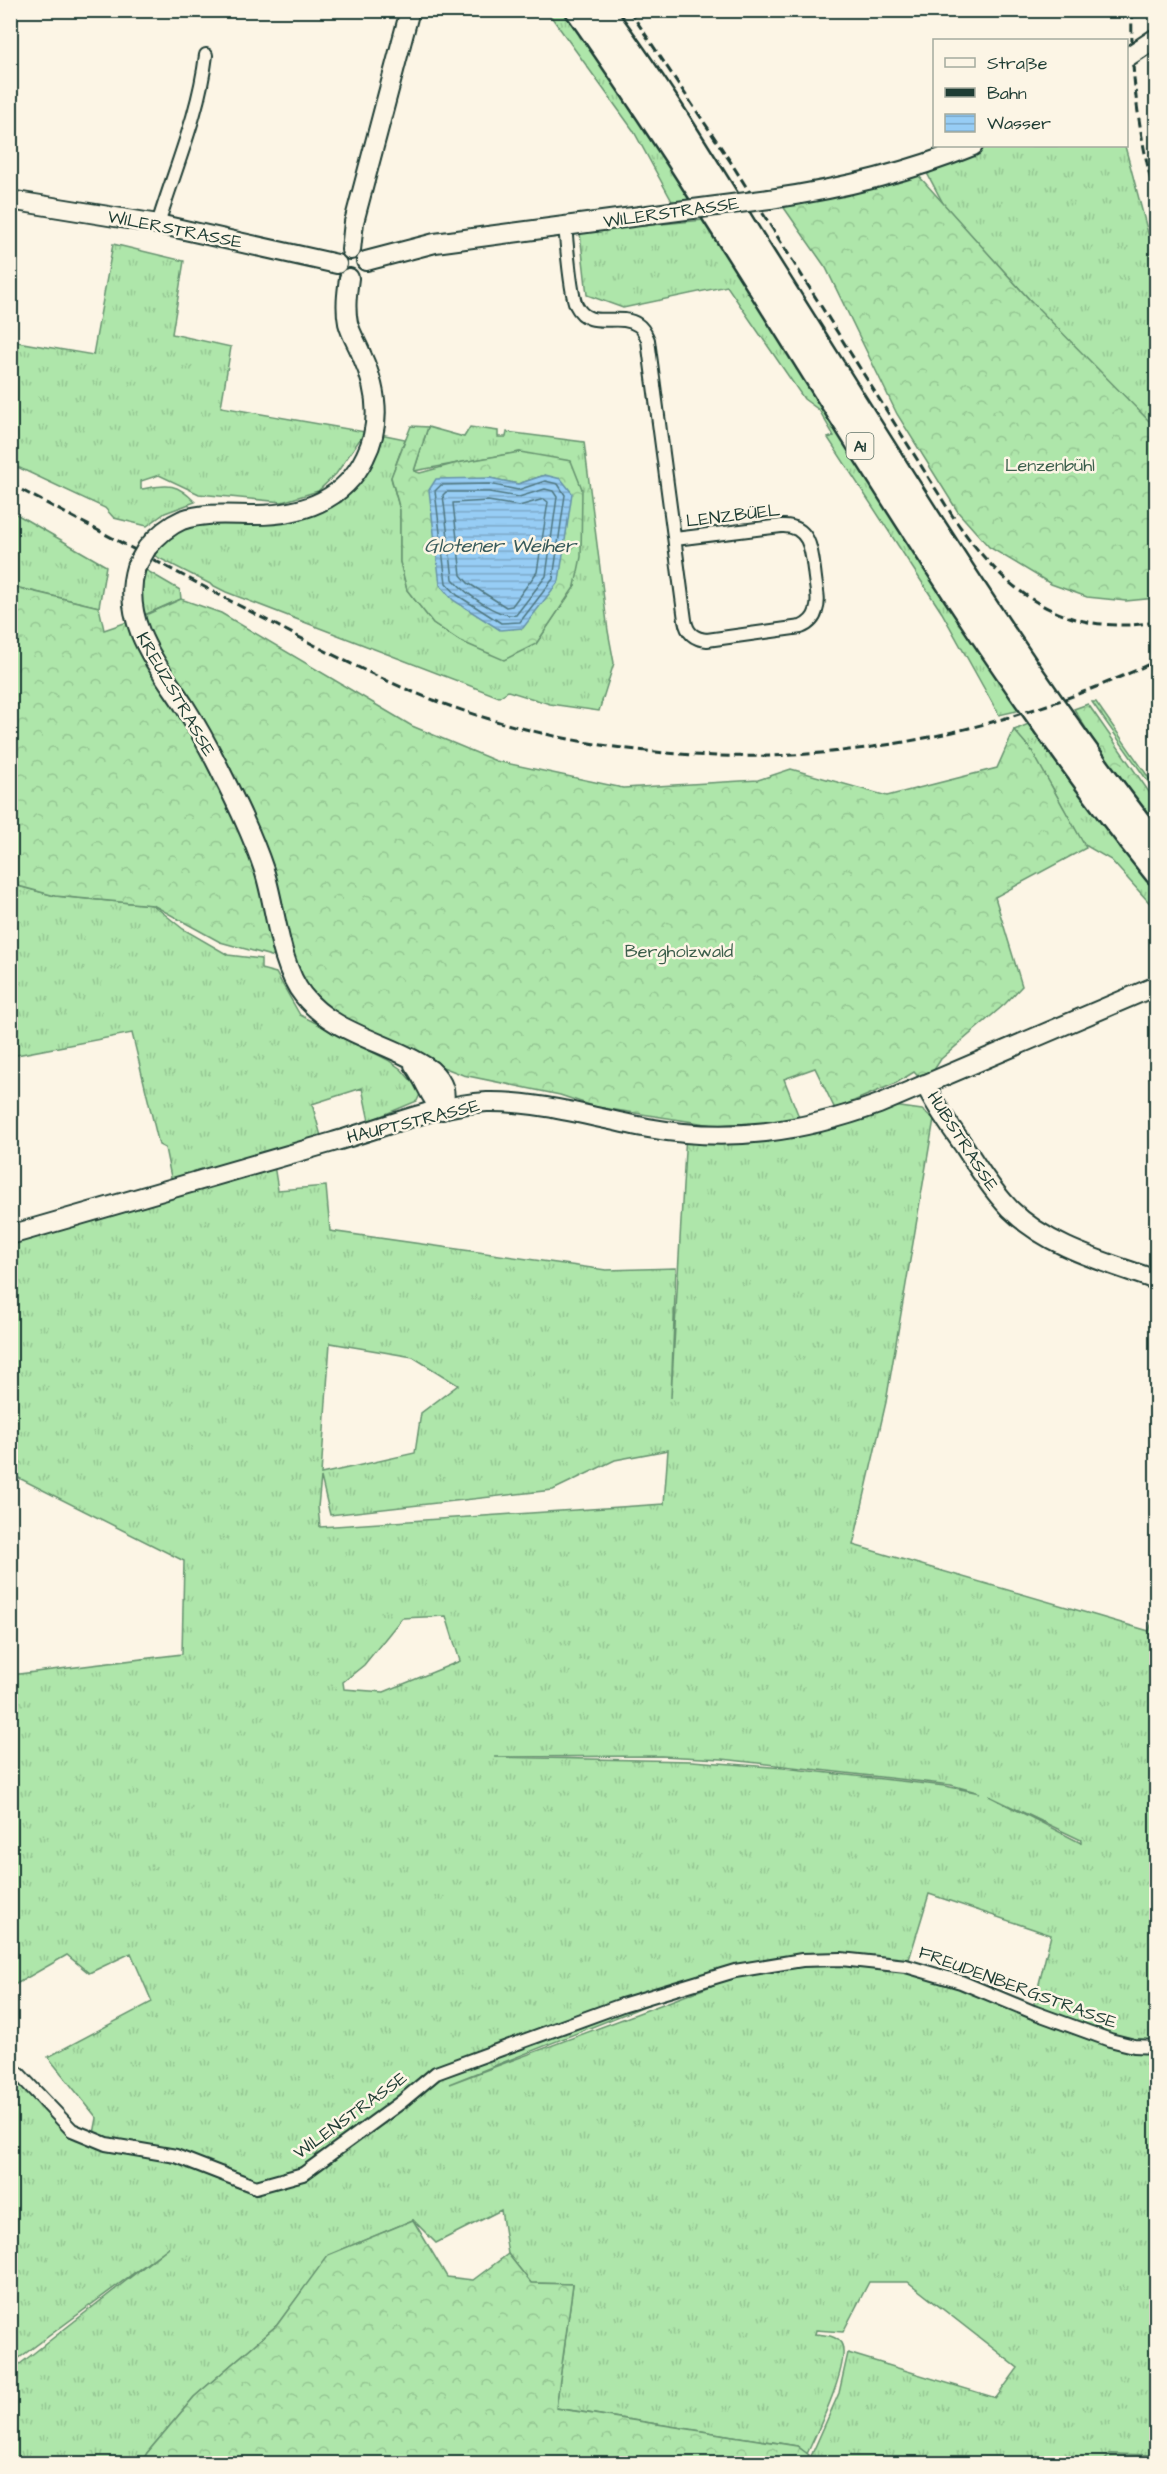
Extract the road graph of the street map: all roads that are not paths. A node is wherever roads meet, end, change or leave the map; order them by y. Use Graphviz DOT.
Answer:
graph roads {
  1 [pos="410,10"];
  2 [pos="577,10"];
  3 [pos="602,10"];
  4 [pos="1156,38"];
  5 [pos="206,55"];
  6 [pos="1128,57"];
  7 [pos="970,147"];
  8 [pos="10,200"];
  9 [pos="158,224"];
  10 [pos="564,226"];
  11 [pos="351,250"];
  12 [pos="366,261"];
  13 [pos="343,271"];
  14 [pos="675,539"];
  15 [pos="1156,844"];
  16 [pos="1156,873"];
  17 [pos="1156,986"];
  18 [pos="925,1084"];
  19 [pos="442,1110"];
  20 [pos="10,1234"];
  21 [pos="1156,1280"];
  22 [pos="622,2005"];
  23 [pos="1156,2047"];
  24 [pos="10,2072"];
  1 -- 11 [label="street"];
  2 -- 16 [label="highway, A1"];
  3 -- 15 [label="highway, A1"];
  4 -- 6 [label="street, bridge"];
  5 -- 9 [label="street"];
  7 -- 10 [label="street, WILERSTRASSE, bridge"];
  8 -- 9 [label="street, WILERSTRASSE"];
  9 -- 13 [label="street, WILERSTRASSE"];
  10 -- 12 [label="street, WILERSTRASSE"];
  10 -- 14 [label="street, LENZBÜEL"];
  11 -- 12 [label="street"];
  11 -- 13 [label="street"];
  12 -- 13 [label="street"];
  13 -- 19 [label="street, KREUZSTRASSE, bridge"];
  14 -- 14 [label="street, LENZBÜEL"];
  17 -- 18 [label="street, HUBSTRASSE"];
  18 -- 19 [label="street, HAUPTSTRASSE"];
  18 -- 21 [label="street, HUBSTRASSE"];
  19 -- 20 [label="street, HAUPTSTRASSE"];
  22 -- 23 [label="street, FREUDENBERGSTRASSE"];
  22 -- 24 [label="street, WILENSTRASSE"];
}
